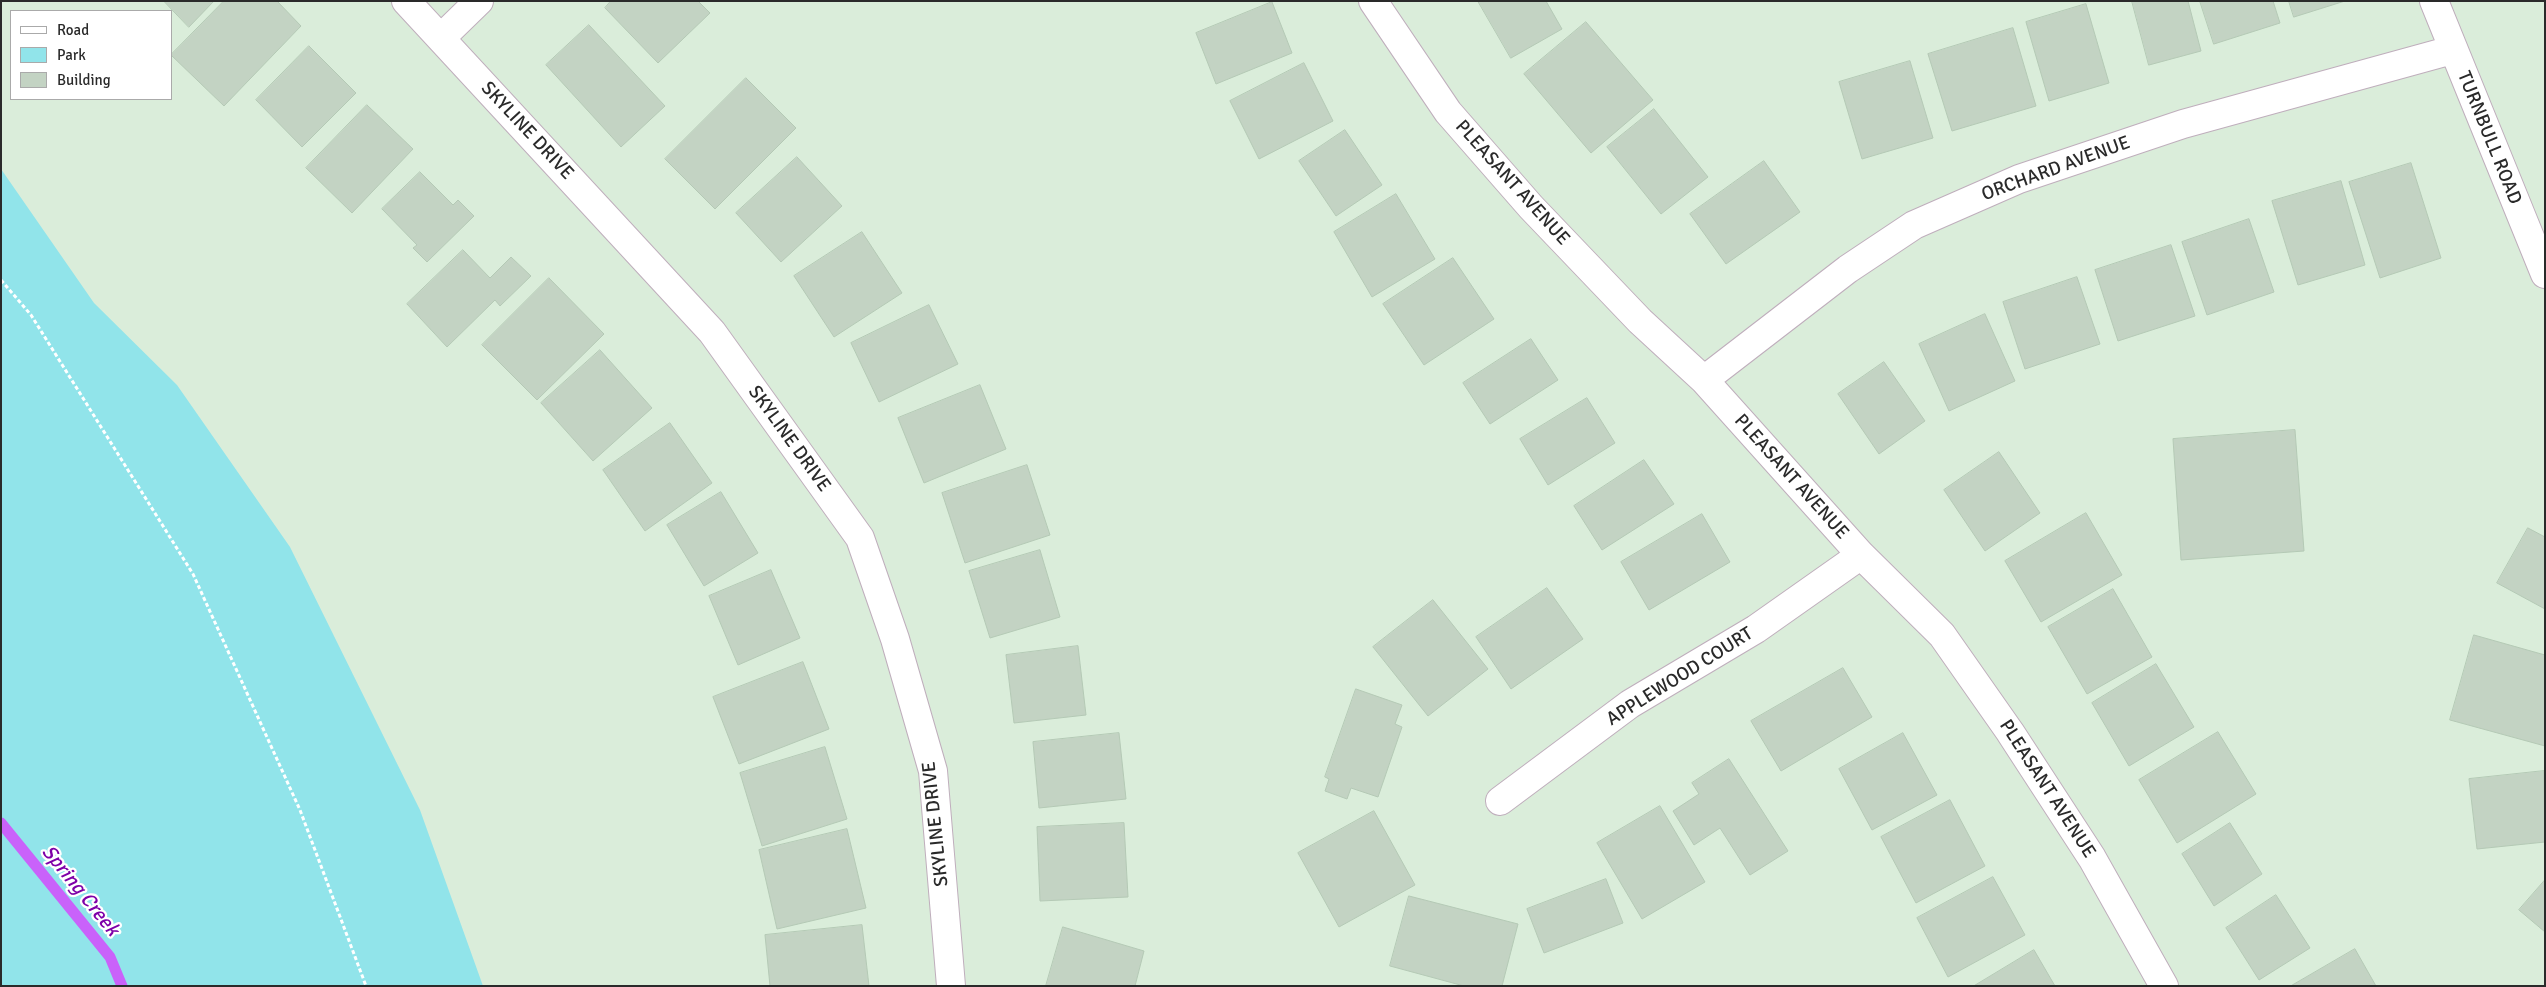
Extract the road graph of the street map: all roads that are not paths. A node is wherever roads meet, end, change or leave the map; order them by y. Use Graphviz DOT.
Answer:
graph roads {
  1 [pos="406,1"];
  2 [pos="478,1"];
  3 [pos="1373,1"];
  4 [pos="2434,1"];
  5 [pos="441,38"];
  6 [pos="2452,50"];
  7 [pos="2545,274"];
  8 [pos="1704,380"];
  9 [pos="1862,555"];
  10 [pos="1500,801"];
  11 [pos="951,986"];
  12 [pos="2164,986"];
  1 -- 5 [label="street, SKYLINE DRIVE"];
  2 -- 5 [label="street"];
  3 -- 8 [label="street, PLEASANT AVENUE"];
  4 -- 6 [label="street, TURNBULL ROAD"];
  5 -- 11 [label="street, SKYLINE DRIVE"];
  6 -- 7 [label="street, TURNBULL ROAD"];
  6 -- 8 [label="street, ORCHARD AVENUE"];
  8 -- 9 [label="street, PLEASANT AVENUE"];
  9 -- 10 [label="street, APPLEWOOD COURT"];
  9 -- 12 [label="street, PLEASANT AVENUE"];
}
